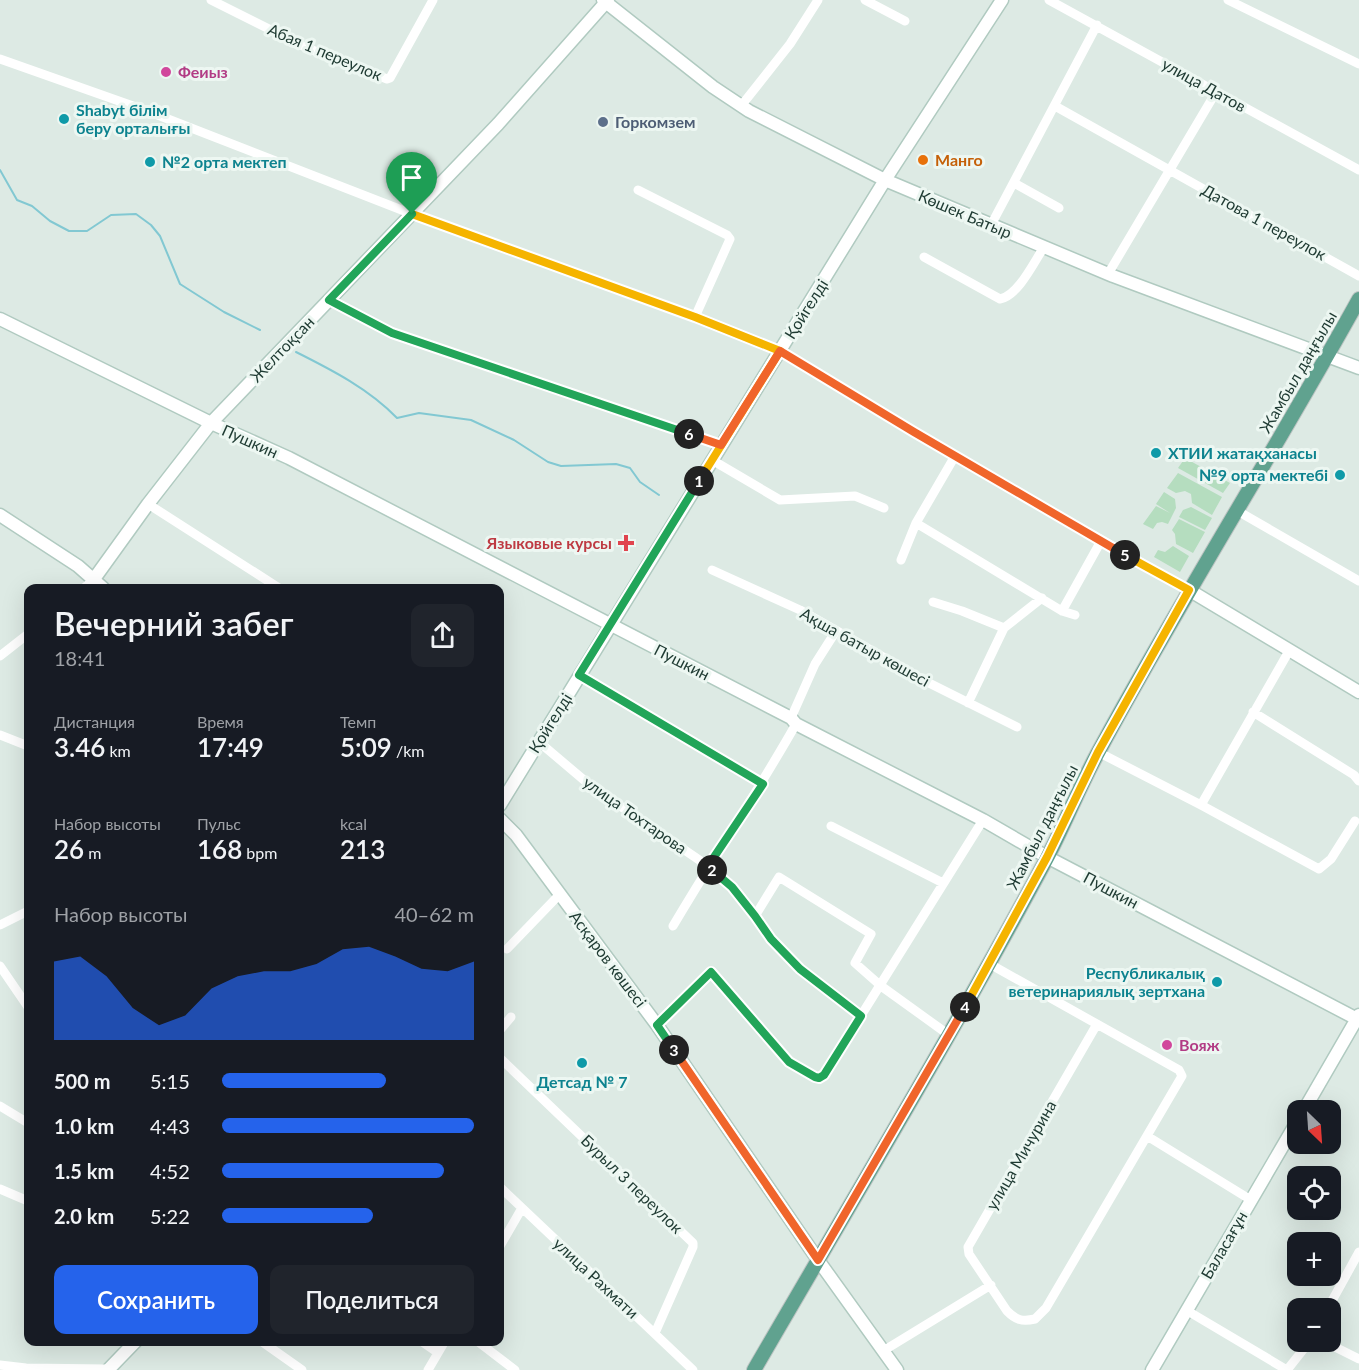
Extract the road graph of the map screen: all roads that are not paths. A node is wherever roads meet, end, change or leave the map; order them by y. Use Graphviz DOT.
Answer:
graph roads {
  1 [pos="212,0"];
  2 [pos="433,0"];
  3 [pos="818,0"];
  4 [pos="865,0"];
  5 [pos="1002,0"];
  6 [pos="1049,0"];
  7 [pos="1228,0"];
  8 [pos="605,1"];
  9 [pos="905,21"];
  10 [pos="1097,25"];
  11 [pos="0,59"];
  12 [pos="1359,64"];
  13 [pos="1216,92"];
  14 [pos="741,106"];
  15 [pos="1055,106"];
  16 [pos="1169,169"];
  17 [pos="1359,170"];
  18 [pos="885,180"];
  19 [pos="1014,183"];
  20 [pos="638,190"];
  21 [pos="1059,208"];
  22 [pos="412,214"];
  23 [pos="991,225"];
  24 [pos="1044,247"];
  25 [pos="924,257"];
  26 [pos="1108,274"];
  27 [pos="1359,276"];
  28 [pos="1359,299"];
  29 [pos="329,300"];
  30 [pos="695,317"];
  31 [pos="0,319"];
  32 [pos="780,351"];
  33 [pos="1328,356"];
  34 [pos="1359,368"];
  35 [pos="211,423"];
  36 [pos="721,445"];
  37 [pos="956,456"];
  38 [pos="712,460"];
  39 [pos="148,504"];
  40 [pos="884,508"];
  41 [pos="1236,510"];
  42 [pos="0,515"];
  43 [pos="916,523"];
  44 [pos="1101,541"];
  45 [pos="900,560"];
  46 [pos="712,570"];
  47 [pos="1359,581"];
  48 [pos="99,584"];
  49 [pos="273,584"];
  50 [pos="1189,590"];
  51 [pos="1042,598"];
  52 [pos="933,603"];
  53 [pos="1062,611"];
  54 [pos="1075,615"];
  55 [pos="610,626"];
  56 [pos="1004,628"];
  57 [pos="836,631"];
  58 [pos="24,637"];
  59 [pos="1289,651"];
  60 [pos="0,656"];
  61 [pos="579,675"];
  62 [pos="1359,692"];
  63 [pos="968,703"];
  64 [pos="1253,712"];
  65 [pos="794,721"];
  66 [pos="1017,727"];
  67 [pos="0,735"];
  68 [pos="539,742"];
  69 [pos="24,744"];
  70 [pos="1098,752"];
  71 [pos="1359,781"];
  72 [pos="763,784"];
  73 [pos="504,799"];
  74 [pos="1201,805"];
  75 [pos="1358,818"];
  76 [pos="983,820"];
  77 [pos="504,823"];
  78 [pos="831,826"];
  79 [pos="1047,857"];
  80 [pos="708,866"];
  81 [pos="943,883"];
  82 [pos="560,894"];
  83 [pos="24,912"];
  84 [pos="755,916"];
  85 [pos="0,925"];
  86 [pos="673,926"];
  87 [pos="507,949"];
  88 [pos="988,963"];
  89 [pos="0,966"];
  90 [pos="881,986"];
  91 [pos="24,1001"];
  92 [pos="861,1016"];
  93 [pos="511,1017"];
  94 [pos="1358,1018"];
  95 [pos="1097,1024"];
  96 [pos="504,1025"];
  97 [pos="657,1025"];
  98 [pos="950,1035"];
  99 [pos="504,1062"];
  100 [pos="1310,1100"];
  101 [pos="0,1106"];
  102 [pos="24,1121"];
  103 [pos="1147,1136"];
  104 [pos="1287,1139"];
  105 [pos="0,1189"];
  106 [pos="504,1191"];
  107 [pos="24,1199"];
  108 [pos="1251,1200"];
  109 [pos="522,1208"];
  110 [pos="504,1239"];
  111 [pos="1359,1251"];
  112 [pos="818,1260"];
  113 [pos="991,1285"];
  114 [pos="1334,1298"];
  115 [pos="1186,1310"];
  116 [pos="655,1333"];
  117 [pos="131,1346"];
  118 [pos="268,1346"];
  119 [pos="428,1346"];
  120 [pos="441,1346"];
  121 [pos="484,1346"];
  122 [pos="1341,1350"];
  123 [pos="883,1351"];
  124 [pos="437,1352"];
  125 [pos="1301,1352"];
  126 [pos="1359,1359"];
  127 [pos="0,1365"];
  128 [pos="107,1370"];
  129 [pos="302,1370"];
  130 [pos="428,1370"];
  131 [pos="515,1370"];
  132 [pos="693,1370"];
  133 [pos="754,1370"];
  134 [pos="897,1370"];
  135 [pos="1152,1370"];
  136 [pos="1287,1370"];
  1 -- 2 [label="street, Абая 1 переулок"];
  3 -- 14 [label="street"];
  4 -- 9 [label="street"];
  5 -- 18 [label="street, Қойгелді"];
  6 -- 10 [label="street, улица Датов"];
  7 -- 12 [label="street"];
  8 -- 14 [label="street, Көшек Батыр"];
  8 -- 22 [label="street, Желтоқсан"];
  10 -- 13 [label="street, улица Датов"];
  10 -- 15 [label="street"];
  11 -- 22 [label="street"];
  13 -- 16 [label="street"];
  13 -- 17 [label="street, улица Датов"];
  14 -- 18 [label="street, Көшек Батыр"];
  15 -- 16 [label="street, Датова 1 переулок"];
  15 -- 19 [label="street"];
  16 -- 26 [label="street"];
  16 -- 27 [label="street, Датова 1 переулок"];
  18 -- 23 [label="street, Көшек Батыр"];
  18 -- 32 [label="street, Қойгелді"];
  19 -- 21 [label="street"];
  19 -- 23 [label="street"];
  20 -- 30 [label="street"];
  22 -- 29 [label="street, Желтоқсан"];
  22 -- 30 [label="street"];
  23 -- 24 [label="street, Көшек Батыр"];
  24 -- 25 [label="street"];
  24 -- 26 [label="street, Көшек Батыр"];
  26 -- 33 [label="street, Көшек Батыр"];
  28 -- 33 [label="main road, Жамбыл даңғылы"];
  29 -- 35 [label="street, Желтоқсан"];
  29 -- 36 [label="street"];
  30 -- 32 [label="street"];
  31 -- 35 [label="street, Пушкин"];
  32 -- 36 [label="street, Қойгелді"];
  32 -- 37 [label="street"];
  33 -- 34 [label="street, Көшек Батыр"];
  33 -- 41 [label="main road, Жамбыл даңғылы"];
  35 -- 39 [label="street, Желтоқсан"];
  35 -- 55 [label="street, Пушкин"];
  36 -- 38 [label="street, Қойгелді"];
  37 -- 43 [label="street"];
  37 -- 44 [label="street"];
  38 -- 40 [label="street"];
  38 -- 55 [label="street, Қойгелді"];
  39 -- 48 [label="street, Желтоқсан"];
  39 -- 49 [label="street"];
  41 -- 47 [label="street"];
  41 -- 50 [label="main road, Жамбыл даңғылы"];
  42 -- 48 [label="street"];
  43 -- 45 [label="street"];
  43 -- 51 [label="street"];
  44 -- 50 [label="street"];
  44 -- 53 [label="street"];
  46 -- 57 [label="street, Ақша батыр көшесі"];
  50 -- 59 [label="street"];
  50 -- 70 [label="main road, Жамбыл даңғылы"];
  51 -- 53 [label="street"];
  51 -- 56 [label="street"];
  52 -- 56 [label="street"];
  53 -- 54 [label="street"];
  55 -- 61 [label="street, Қойгелді"];
  55 -- 65 [label="street, Пушкин"];
  56 -- 63 [label="street"];
  57 -- 63 [label="street, Ақша батыр көшесі"];
  57 -- 65 [label="street"];
  58 -- 60 [label="street"];
  59 -- 62 [label="street"];
  59 -- 64 [label="street"];
  61 -- 68 [label="street, Қойгелді"];
  61 -- 72 [label="street"];
  63 -- 66 [label="street, Ақша батыр көшесі"];
  64 -- 71 [label="street"];
  64 -- 74 [label="street"];
  65 -- 72 [label="street"];
  65 -- 76 [label="street, Пушкин"];
  67 -- 69 [label="street"];
  68 -- 73 [label="street, Қойгелді"];
  68 -- 80 [label="street, улица Тохтарова"];
  70 -- 74 [label="street"];
  70 -- 79 [label="main road, Жамбыл даңғылы"];
  72 -- 80 [label="street"];
  74 -- 75 [label="street"];
  76 -- 79 [label="street, Пушкин"];
  76 -- 81 [label="street"];
  77 -- 82 [label="street, Асқаров көшесі"];
  78 -- 81 [label="street"];
  79 -- 88 [label="main road, Жамбыл даңғылы"];
  79 -- 94 [label="street, Пушкин"];
  80 -- 84 [label="street, улица Тохтарова"];
  80 -- 86 [label="street"];
  81 -- 90 [label="street"];
  82 -- 87 [label="street"];
  82 -- 97 [label="street, Асқаров көшесі"];
  83 -- 85 [label="street"];
  84 -- 90 [label="street"];
  84 -- 92 [label="street, улица Тохтарова"];
  88 -- 95 [label="street, улица Мичурина"];
  88 -- 98 [label="main road, Жамбыл даңғылы"];
  89 -- 91 [label="street"];
  90 -- 92 [label="street"];
  90 -- 98 [label="street"];
  92 -- 97 [label="street"];
  93 -- 96 [label="street"];
  94 -- 100 [label="street"];
  95 -- 103 [label="street, улица Мичурина"];
  95 -- 113 [label="street, улица Мичурина"];
  97 -- 112 [label="street, Асқаров көшесі"];
  98 -- 112 [label="main road, Жамбыл даңғылы"];
  99 -- 116 [label="street, Бурыл 3 переулок"];
  101 -- 102 [label="street"];
  103 -- 108 [label="street"];
  103 -- 113 [label="street, улица Мичурина"];
  104 -- 108 [label="street, Баласағұн"];
  105 -- 107 [label="street"];
  106 -- 109 [label="street, улица Рахмати"];
  108 -- 115 [label="street, Баласағұн"];
  109 -- 110 [label="street"];
  109 -- 116 [label="street, улица Рахмати"];
  111 -- 114 [label="street"];
  112 -- 123 [label="street, Асқаров көшесі"];
  112 -- 133 [label="main road, Жамбыл даңғылы"];
  113 -- 123 [label="street"];
  115 -- 135 [label="street, Баласағұн"];
  115 -- 136 [label="street"];
  116 -- 132 [label="street, улица Рахмати"];
  117 -- 128 [label="street"];
  118 -- 129 [label="street"];
  119 -- 124 [label="street"];
  120 -- 124 [label="street"];
  121 -- 131 [label="street"];
  122 -- 126 [label="street"];
  123 -- 134 [label="street, Асқаров көшесі"];
  124 -- 130 [label="street"];
  125 -- 136 [label="street"];
  127 -- 128 [label="street"];
}
